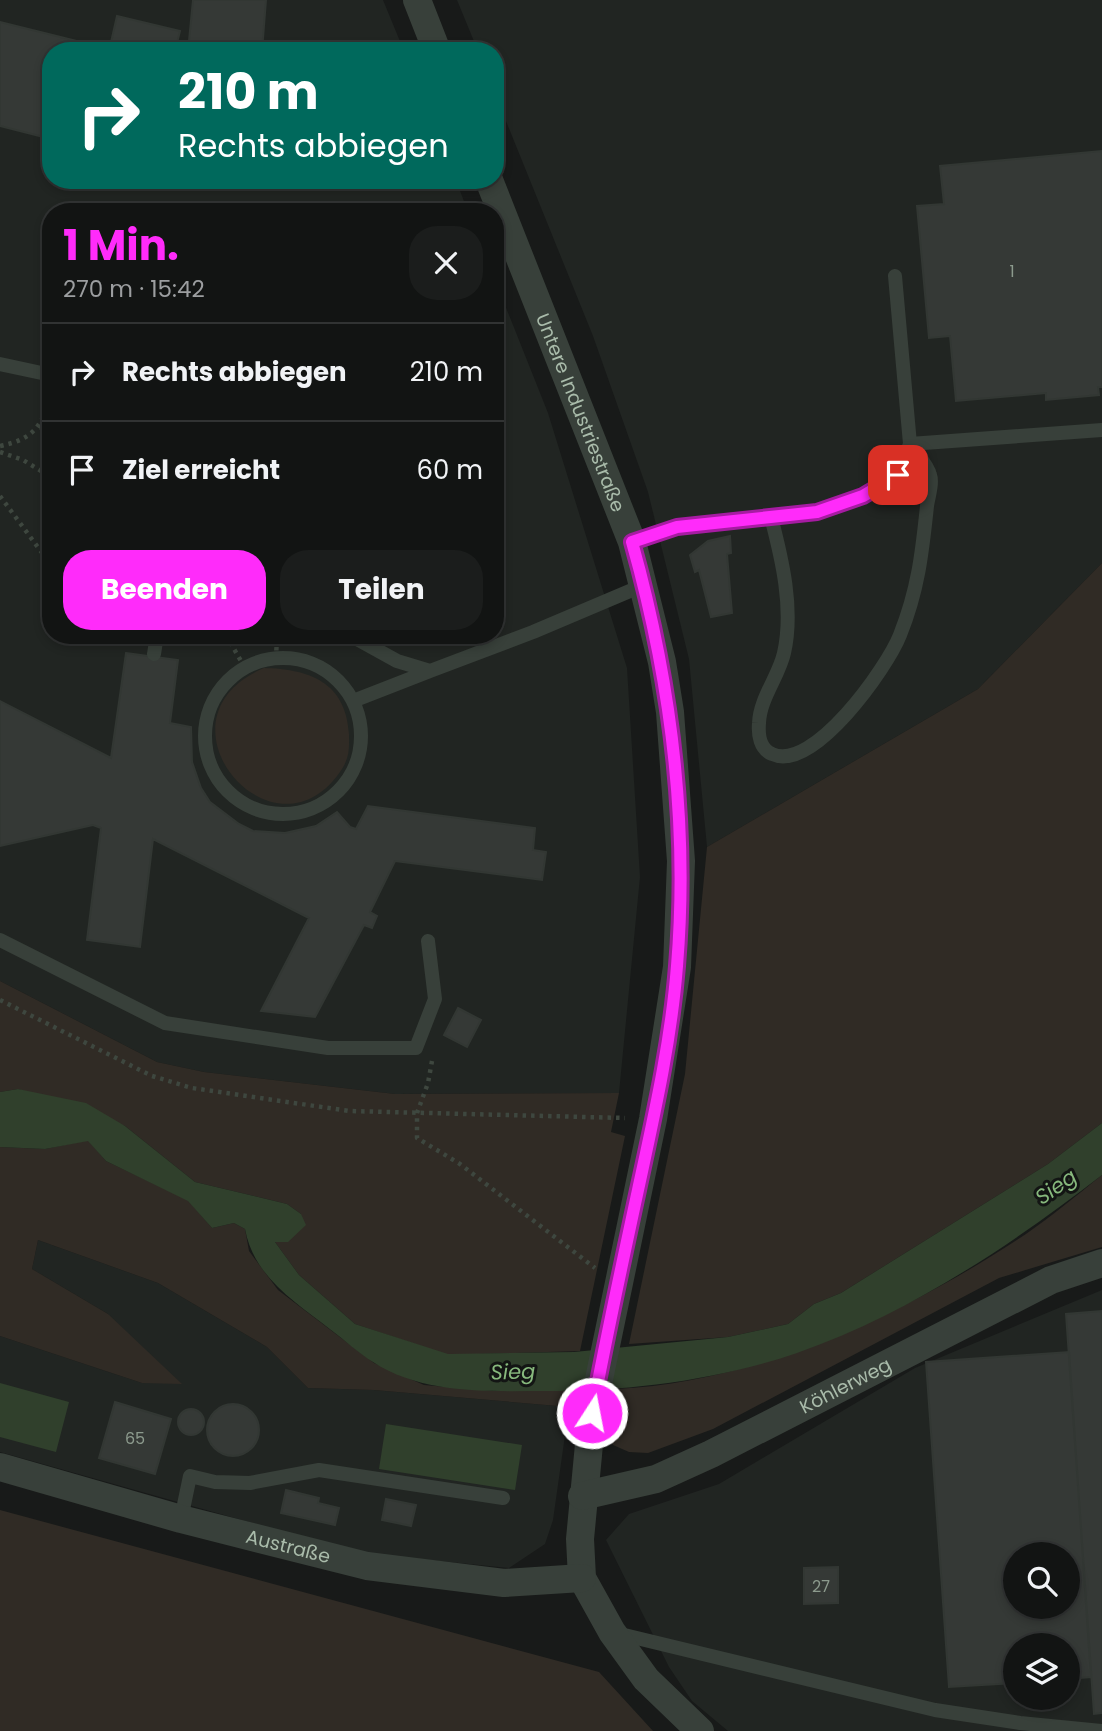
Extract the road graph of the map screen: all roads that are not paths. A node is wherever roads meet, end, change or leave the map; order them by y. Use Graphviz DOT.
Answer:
graph roads {
  1 [pos="417,0"];
  2 [pos="433,42"];
  3 [pos="504,218"];
  4 [pos="895,276"];
  5 [pos="0,364"];
  6 [pos="42,374"];
  7 [pos="1102,430"];
  8 [pos="910,444"];
  9 [pos="771,517"];
  10 [pos="632,542"];
  11 [pos="643,585"];
  12 [pos="504,643"];
  13 [pos="156,644"];
  14 [pos="366,644"];
  15 [pos="501,644"];
  16 [pos="155,654"];
  17 [pos="430,671"];
  18 [pos="353,701"];
  19 [pos="0,940"];
  20 [pos="428,941"];
  21 [pos="1102,1263"];
  22 [pos="0,1467"];
  23 [pos="582,1496"];
  24 [pos="503,1498"];
  25 [pos="181,1519"];
  26 [pos="582,1578"];
  27 [pos="612,1632"];
  28 [pos="700,1731"];
  29 [pos="1102,1731"];
  1 -- 2 [label="street"];
  3 -- 10 [label="street, Untere Industriestraße"];
  4 -- 8 [label="lane"];
  5 -- 6 [label="lane"];
  7 -- 8 [label="lane"];
  8 -- 9 [label="lane"];
  8 -- 9 [label="lane"];
  9 -- 10 [label="lane"];
  10 -- 11 [label="street, Untere Industriestraße"];
  11 -- 12 [label="lane"];
  11 -- 23 [label="street, Untere Industriestraße"];
  13 -- 16 [label="lane"];
  14 -- 17 [label="lane"];
  15 -- 17 [label="lane"];
  17 -- 18 [label="lane"];
  18 -- 18 [label="lane"];
  19 -- 20 [label="lane"];
  21 -- 23 [label="street, Köhlerweg"];
  22 -- 25 [label="street, Austraße"];
  23 -- 26 [label="street, Untere Industriestraße"];
  24 -- 25 [label="lane"];
  25 -- 26 [label="street, Austraße"];
  26 -- 27 [label="street, Untere Industriestraße"];
  27 -- 28 [label="street, Untere Industriestraße"];
  27 -- 29 [label="lane"];
}
